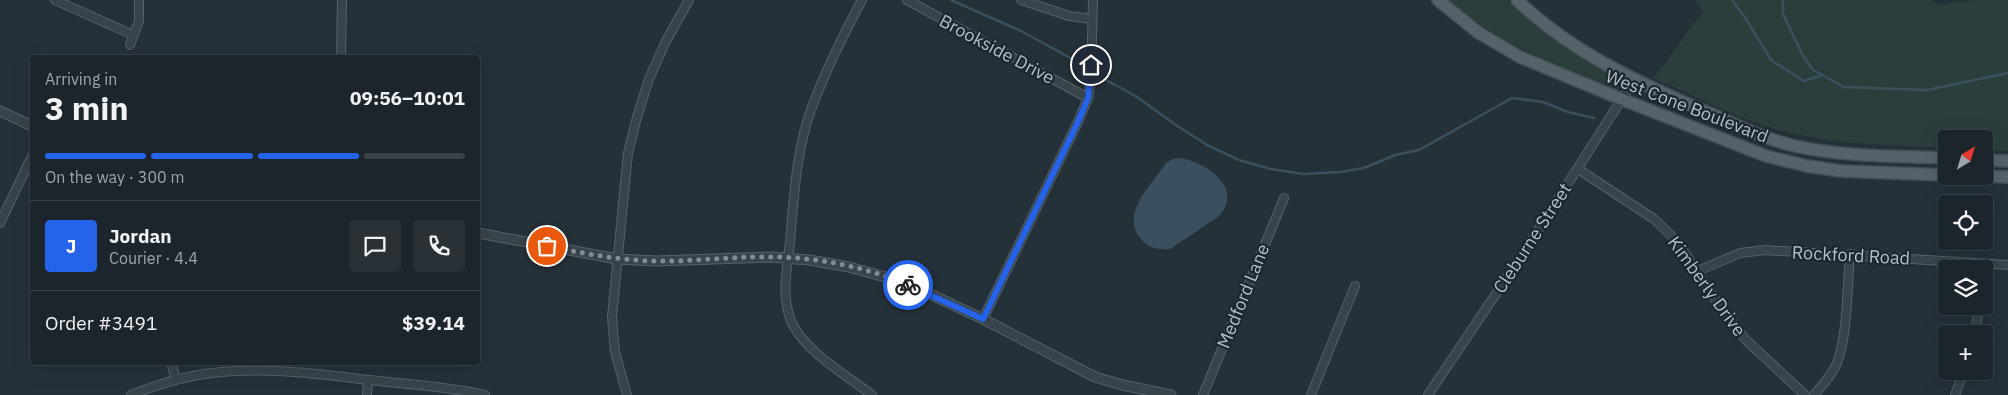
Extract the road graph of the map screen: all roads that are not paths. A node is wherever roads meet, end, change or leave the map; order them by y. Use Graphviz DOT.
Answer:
graph roads {
  1 [pos="55,0"];
  2 [pos="139,0"];
  3 [pos="342,0"];
  4 [pos="689,0"];
  5 [pos="862,0"];
  6 [pos="907,0"];
  7 [pos="1021,0"];
  8 [pos="1093,0"];
  9 [pos="1438,0"];
  10 [pos="1516,0"];
  11 [pos="1092,19"];
  12 [pos="133,35"];
  13 [pos="130,45"];
  14 [pos="341,55"];
  15 [pos="1634,80"];
  16 [pos="1088,98"];
  17 [pos="1621,99"];
  18 [pos="0,111"];
  19 [pos="30,125"];
  20 [pos="1938,158"];
  21 [pos="30,160"];
  22 [pos="1993,160"];
  23 [pos="2008,161"];
  24 [pos="1578,169"];
  25 [pos="1938,175"];
  26 [pos="1993,176"];
  27 [pos="2008,177"];
  28 [pos="1284,198"];
  29 [pos="0,223"];
  30 [pos="480,233"];
  31 [pos="1850,254"];
  32 [pos="788,258"];
  33 [pos="616,259"];
  34 [pos="1938,262"];
  35 [pos="2008,265"];
  36 [pos="1993,266"];
  37 [pos="1698,271"];
  38 [pos="1355,286"];
  39 [pos="983,319"];
  40 [pos="172,365"];
  41 [pos="176,380"];
  42 [pos="368,380"];
  43 [pos="1961,380"];
  44 [pos="131,395"];
  45 [pos="367,395"];
  46 [pos="485,395"];
  47 [pos="626,395"];
  48 [pos="872,395"];
  49 [pos="1171,395"];
  50 [pos="1203,395"];
  51 [pos="1311,395"];
  52 [pos="1428,395"];
  53 [pos="1805,395"];
  54 [pos="1814,395"];
  55 [pos="1955,395"];
  1 -- 12 [label="street"];
  2 -- 12 [label="street"];
  3 -- 14 [label="street"];
  4 -- 33 [label="street"];
  5 -- 32 [label="street"];
  6 -- 16 [label="street, Brookside Drive"];
  7 -- 11 [label="street"];
  8 -- 11 [label="street"];
  9 -- 17 [label="main road, West Cone Boulevard"];
  10 -- 15 [label="main road, West Cone Boulevard"];
  11 -- 16 [label="street"];
  12 -- 13 [label="street"];
  15 -- 17 [label="street, Cleburne Street"];
  15 -- 20 [label="main road, West Cone Boulevard"];
  16 -- 39 [label="street"];
  17 -- 24 [label="street, Cleburne Street"];
  17 -- 25 [label="main road, West Cone Boulevard"];
  18 -- 19 [label="street"];
  21 -- 29 [label="street"];
  22 -- 23 [label="main road"];
  24 -- 37 [label="street, Kimberly Drive"];
  24 -- 52 [label="street, Cleburne Street"];
  26 -- 27 [label="main road"];
  28 -- 50 [label="street, Medford Lane"];
  30 -- 33 [label="street"];
  31 -- 34 [label="street, Rockford Road"];
  31 -- 37 [label="street, Rockford Road"];
  31 -- 54 [label="street"];
  32 -- 33 [label="street"];
  32 -- 39 [label="street"];
  32 -- 48 [label="street"];
  33 -- 47 [label="street"];
  35 -- 36 [label="street, Rockford Road"];
  37 -- 53 [label="street, Kimberly Drive"];
  38 -- 51 [label="street"];
  39 -- 49 [label="street"];
  40 -- 41 [label="street"];
  41 -- 42 [label="street"];
  41 -- 44 [label="street"];
  42 -- 45 [label="street"];
  42 -- 46 [label="street"];
  43 -- 55 [label="street"];
}
